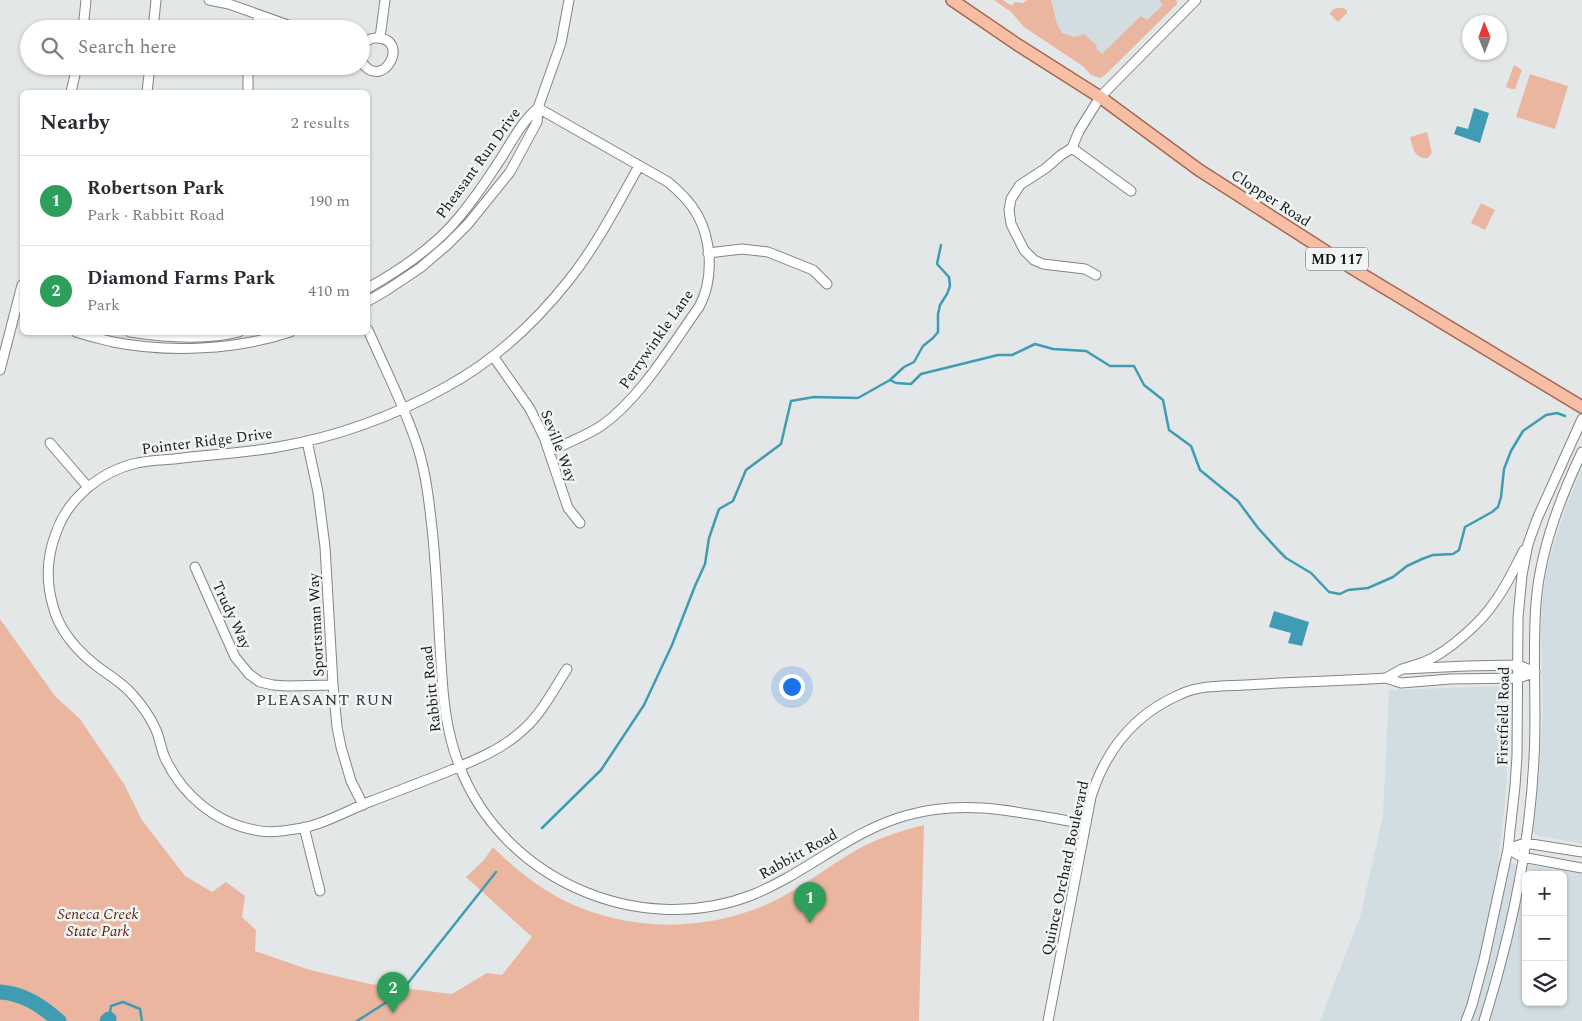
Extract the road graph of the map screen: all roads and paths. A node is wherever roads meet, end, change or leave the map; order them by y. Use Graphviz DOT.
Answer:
graph roads {
  1 [pos="86,0"];
  2 [pos="156,0"];
  3 [pos="209,0"];
  4 [pos="385,0"];
  5 [pos="570,0"];
  6 [pos="952,0"];
  7 [pos="1196,0"];
  8 [pos="259,16"];
  9 [pos="84,20"];
  10 [pos="154,20"];
  11 [pos="258,20"];
  12 [pos="272,20"];
  13 [pos="380,38"];
  14 [pos="370,40"];
  15 [pos="370,68"];
  16 [pos="76,75"];
  17 [pos="149,75"];
  18 [pos="248,75"];
  19 [pos="72,90"];
  20 [pos="147,90"];
  21 [pos="248,90"];
  22 [pos="1100,98"];
  23 [pos="538,108"];
  24 [pos="1072,148"];
  25 [pos="639,166"];
  26 [pos="1130,191"];
  27 [pos="708,252"];
  28 [pos="1096,275"];
  29 [pos="827,284"];
  30 [pos="370,287"];
  31 [pos="370,300"];
  32 [pos="20,307"];
  33 [pos="18,317"];
  34 [pos="370,334"];
  35 [pos="89,335"];
  36 [pos="150,335"];
  37 [pos="208,335"];
  38 [pos="278,335"];
  39 [pos="493,356"];
  40 [pos="0,370"];
  41 [pos="1582,407"];
  42 [pos="403,408"];
  43 [pos="1582,419"];
  44 [pos="307,441"];
  45 [pos="50,442"];
  46 [pos="549,452"];
  47 [pos="1582,452"];
  48 [pos="88,487"];
  49 [pos="580,523"];
  50 [pos="1528,544"];
  51 [pos="195,567"];
  52 [pos="1518,665"];
  53 [pos="567,669"];
  54 [pos="1402,669"];
  55 [pos="1535,672"];
  56 [pos="1386,678"];
  57 [pos="1519,678"];
  58 [pos="333,685"];
  59 [pos="459,767"];
  60 [pos="363,805"];
  61 [pos="1086,824"];
  62 [pos="304,827"];
  63 [pos="1525,843"];
  64 [pos="1508,849"];
  65 [pos="1582,852"];
  66 [pos="1522,858"];
  67 [pos="1582,868"];
  68 [pos="320,890"];
  69 [pos="1048,1021"];
  70 [pos="1466,1021"];
  71 [pos="1484,1021"];
  1 -- 9 [label="street"];
  2 -- 10 [label="street"];
  3 -- 8 [label="street"];
  4 -- 13 [label="street"];
  5 -- 23 [label="street, Pheasant Run Drive"];
  6 -- 22 [label="main road, Clopper Road / MD 117"];
  7 -- 22 [label="street"];
  8 -- 11 [label="street"];
  8 -- 12 [label="street"];
  13 -- 14 [label="street"];
  13 -- 15 [label="street"];
  16 -- 19 [label="street"];
  17 -- 20 [label="street"];
  18 -- 21 [label="street"];
  22 -- 24 [label="street"];
  22 -- 41 [label="main road, Clopper Road / MD 117"];
  23 -- 25 [label="street, Perrywinkle Lane"];
  23 -- 30 [label="street, Pheasant Run Drive"];
  23 -- 31 [label="street, Pheasant Run Drive"];
  24 -- 26 [label="street"];
  24 -- 28 [label="street"];
  25 -- 27 [label="street, Perrywinkle Lane"];
  25 -- 39 [label="street, Pointer Ridge Drive"];
  27 -- 29 [label="street"];
  27 -- 46 [label="street, Perrywinkle Lane"];
  32 -- 33 [label="street"];
  33 -- 40 [label="street"];
  34 -- 42 [label="street, Rabbitt Road"];
  35 -- 38 [label="street"];
  36 -- 37 [label="street"];
  39 -- 42 [label="street, Pointer Ridge Drive"];
  39 -- 46 [label="street, Seville Way"];
  42 -- 44 [label="street, Pointer Ridge Drive"];
  42 -- 59 [label="street, Rabbitt Road"];
  43 -- 50 [label="street, Firstfield Road"];
  44 -- 48 [label="street, Pointer Ridge Drive"];
  44 -- 58 [label="street, Sportsman Way"];
  45 -- 48 [label="street"];
  46 -- 49 [label="street, Seville Way"];
  47 -- 55 [label="street, Firstfield Road"];
  48 -- 62 [label="street, Pointer Ridge Drive"];
  50 -- 52 [label="street, Firstfield Road"];
  50 -- 54 [label="street"];
  51 -- 58 [label="street, Trudy Way"];
  52 -- 54 [label="street, Quince Orchard Boulevard"];
  52 -- 55 [label="street, Quince Orchard Boulevard"];
  52 -- 57 [label="street, Firstfield Road"];
  53 -- 59 [label="street, Pointer Ridge Drive"];
  54 -- 56 [label="street, Quince Orchard Boulevard"];
  55 -- 57 [label="street, Quince Orchard Boulevard"];
  55 -- 63 [label="street, Firstfield Road"];
  56 -- 57 [label="street, Quince Orchard Boulevard"];
  56 -- 61 [label="street, Quince Orchard Boulevard"];
  57 -- 64 [label="street, Firstfield Road"];
  58 -- 60 [label="street, Sportsman Way"];
  59 -- 60 [label="street, Pointer Ridge Drive"];
  59 -- 61 [label="street, Rabbitt Road"];
  60 -- 62 [label="street, Pointer Ridge Drive"];
  61 -- 69 [label="street, Quince Orchard Boulevard"];
  62 -- 68 [label="street"];
  63 -- 64 [label="street"];
  63 -- 65 [label="street"];
  63 -- 66 [label="street, Firstfield Road"];
  64 -- 66 [label="street"];
  64 -- 70 [label="street, Firstfield Road"];
  66 -- 67 [label="street"];
  66 -- 71 [label="street, Firstfield Road"];
}
